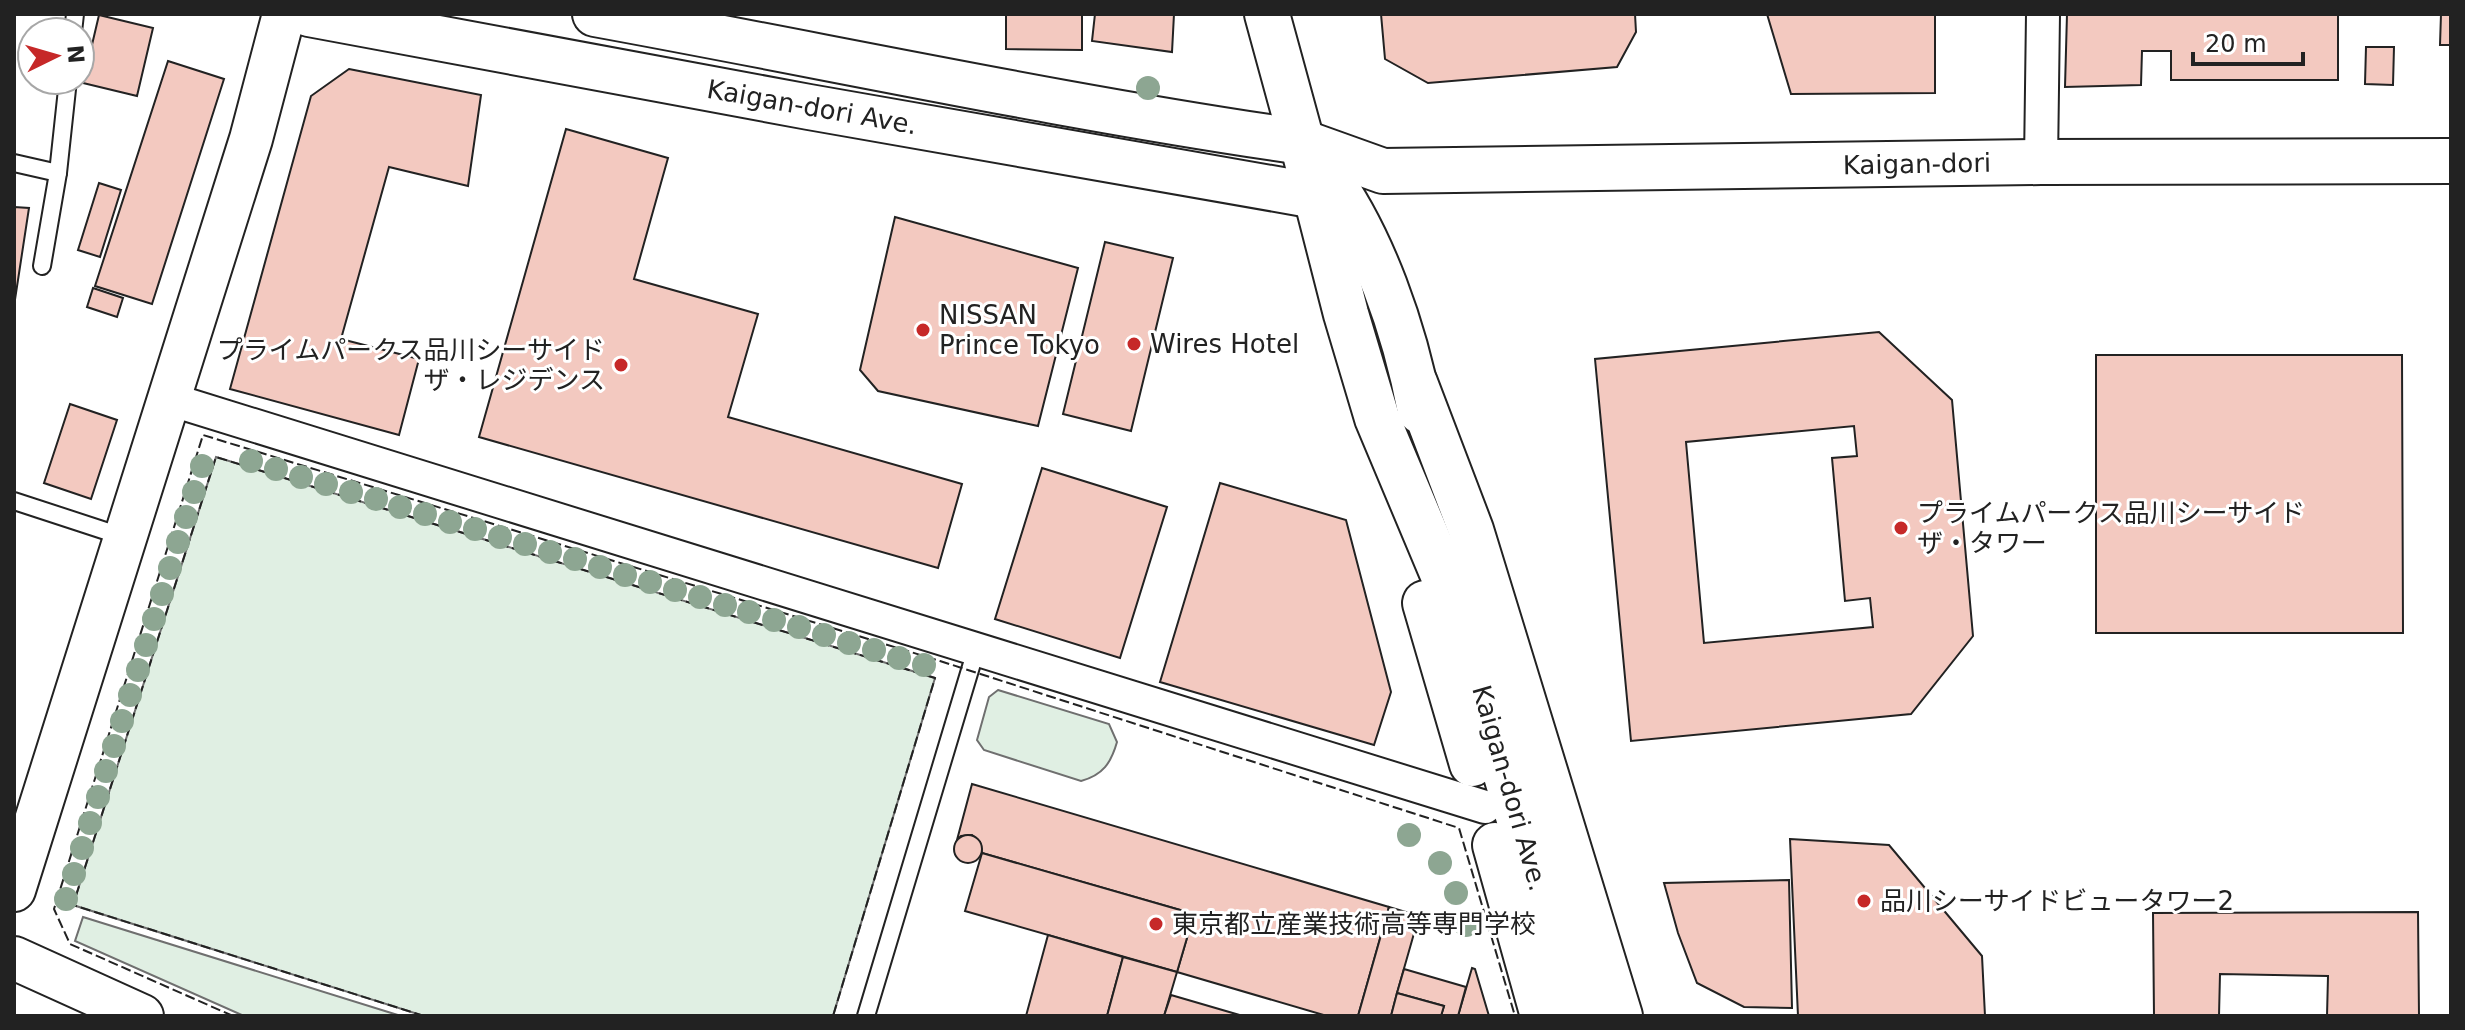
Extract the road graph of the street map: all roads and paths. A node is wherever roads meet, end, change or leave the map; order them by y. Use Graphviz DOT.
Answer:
graph roads {
  1 [pos="284,14"];
  2 [pos="309,14"];
  3 [pos="1267,14"];
  4 [pos="2043,14"];
  5 [pos="604,15"];
  6 [pos="66,96"];
  7 [pos="1302,142"];
  8 [pos="2451,161"];
  9 [pos="2041,162"];
  10 [pos="14,163"];
  11 [pos="1383,171"];
  12 [pos="58,173"];
  13 [pos="1329,196"];
  14 [pos="42,266"];
  15 [pos="1415,383"];
  16 [pos="169,399"];
  17 [pos="1377,418"];
  18 [pos="14,501"];
  19 [pos="125,537"];
  20 [pos="1456,606"];
  21 [pos="976,650"];
  22 [pos="1485,807"];
  23 [pos="14,890"];
  24 [pos="14,958"];
  25 [pos="142,1016"];
  26 [pos="866,1016"];
  27 [pos="1543,1016"];
  28 [pos="1577,1016"];
  29 [pos="1620,1016"];
  1 -- 16 [label="street"];
  2 -- 13 [label="main road, Kaigan-dori Ave."];
  3 -- 7 [label="main road"];
  4 -- 9 [label="street"];
  5 -- 7 [label="main road, Kaigan-dori Ave."];
  6 -- 12 [label="lane"];
  7 -- 11 [label="main road, Kaigan-dori Ave."];
  7 -- 13 [label="main road"];
  8 -- 9 [label="main road, Kaigan-dori"];
  9 -- 11 [label="main road, Kaigan-dori"];
  10 -- 12 [label="lane"];
  11 -- 13 [label="main road"];
  12 -- 14 [label="lane"];
  13 -- 15 [label="main road"];
  13 -- 17 [label="main road"];
  15 -- 20 [label="main road"];
  15 -- 29 [label="main road"];
  16 -- 19 [label="street"];
  16 -- 21 [label="street"];
  17 -- 20 [label="main road"];
  17 -- 22 [label="main road"];
  18 -- 19 [label="lane"];
  19 -- 23 [label="street"];
  20 -- 28 [label="main road, Kaigan-dori Ave."];
  21 -- 22 [label="street"];
  21 -- 26 [label="lane"];
  22 -- 27 [label="main road"];
  24 -- 25 [label="street"];
}
